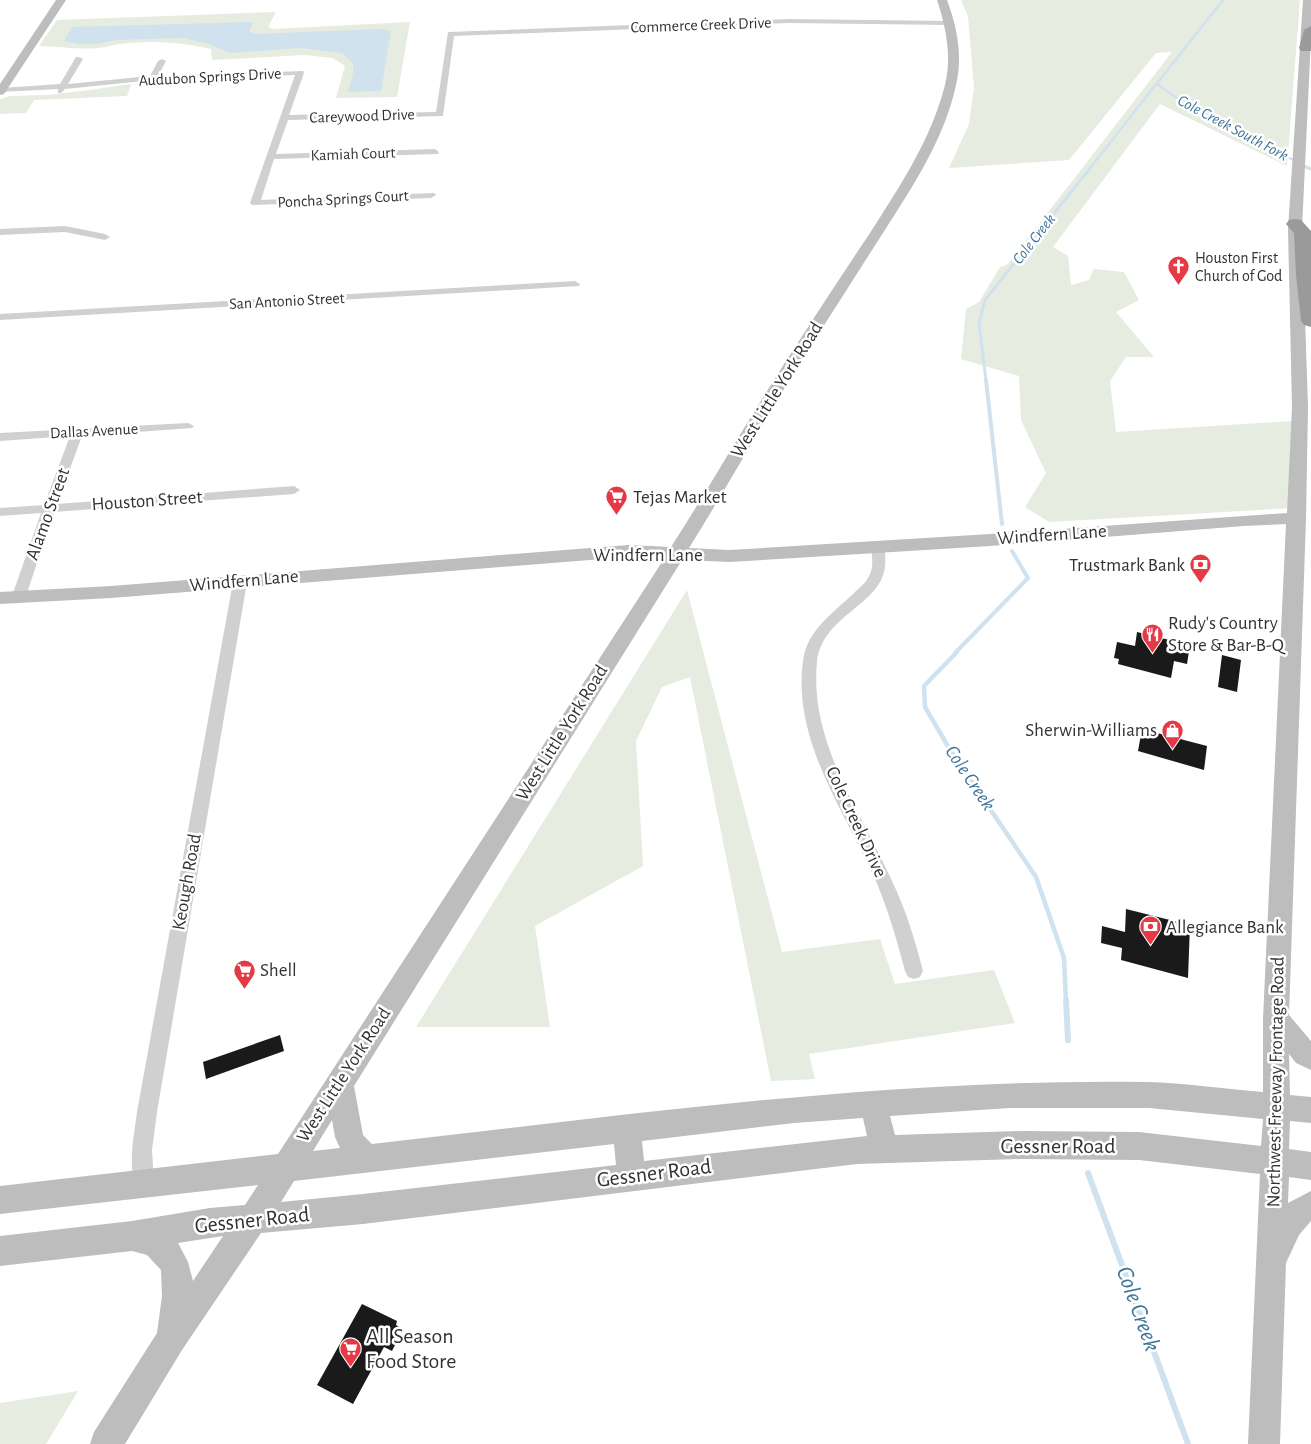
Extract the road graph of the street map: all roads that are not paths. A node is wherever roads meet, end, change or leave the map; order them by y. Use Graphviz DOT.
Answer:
graph roads {
  1 [pos="61,0"];
  2 [pos="942,0"];
  3 [pos="1308,0"];
  4 [pos="950,23"];
  5 [pos="1311,30"];
  6 [pos="1306,48"];
  7 [pos="79,59"];
  8 [pos="162,61"];
  9 [pos="153,78"];
  10 [pos="62,89"];
  11 [pos="0,92"];
  12 [pos="440,114"];
  13 [pos="284,118"];
  14 [pos="435,152"];
  15 [pos="271,157"];
  16 [pos="431,195"];
  17 [pos="1295,224"];
  18 [pos="0,232"];
  19 [pos="105,237"];
  20 [pos="575,284"];
  21 [pos="0,317"];
  22 [pos="1311,320"];
  23 [pos="188,426"];
  24 [pos="78,432"];
  25 [pos="0,437"];
  26 [pos="294,490"];
  27 [pos="49,509"];
  28 [pos="0,512"];
  29 [pos="1297,518"];
  30 [pos="878,546"];
  31 [pos="676,554"];
  32 [pos="240,582"];
  33 [pos="19,596"];
  34 [pos="0,598"];
  35 [pos="914,971"];
  36 [pos="1276,1020"];
  37 [pos="1311,1058"];
  38 [pos="340,1082"];
  39 [pos="873,1104"];
  40 [pos="1277,1107"];
  41 [pos="1311,1110"];
  42 [pos="627,1129"];
  43 [pos="884,1150"];
  44 [pos="366,1158"];
  45 [pos="1275,1163"];
  46 [pos="1311,1166"];
  47 [pos="285,1167"];
  48 [pos="631,1175"];
  49 [pos="144,1183"];
  50 [pos="0,1200"];
  51 [pos="1311,1206"];
  52 [pos="253,1219"];
  53 [pos="132,1236"];
  54 [pos="0,1251"];
  55 [pos="1272,1262"];
  56 [pos="171,1339"];
  57 [pos="106,1444"];
  58 [pos="1264,1444"];
  1 -- 11 [label="main road"];
  2 -- 4 [label="main road, West Little York Road"];
  3 -- 6 [label="main road, Northwest Freeway Frontage Road"];
  4 -- 12 [label="street, Commerce Creek Drive"];
  4 -- 31 [label="main road, West Little York Road"];
  5 -- 6 [label="highway"];
  6 -- 17 [label="main road, Northwest Freeway Frontage Road"];
  7 -- 10 [label="street"];
  8 -- 9 [label="street"];
  9 -- 10 [label="street, Audubon Springs Drive"];
  9 -- 13 [label="street, Audubon Springs Drive"];
  10 -- 11 [label="street, Audubon Springs Drive"];
  12 -- 13 [label="street, Careywood Drive"];
  13 -- 15 [label="street"];
  14 -- 15 [label="street, Kamiah Court"];
  15 -- 16 [label="street, Poncha Springs Court"];
  17 -- 22 [label="highway"];
  17 -- 29 [label="main road, Northwest Freeway Frontage Road"];
  18 -- 19 [label="street"];
  20 -- 21 [label="street, San Antonio Street"];
  23 -- 24 [label="street, Dallas Avenue"];
  24 -- 25 [label="street, Dallas Avenue"];
  24 -- 27 [label="street, Alamo Street"];
  26 -- 27 [label="street, Houston Street"];
  27 -- 28 [label="street, Houston Street"];
  27 -- 33 [label="street, Alamo Street"];
  29 -- 30 [label="main road, Windfern Lane"];
  29 -- 36 [label="main road, Northwest Freeway Frontage Road"];
  30 -- 31 [label="main road, Windfern Lane"];
  30 -- 35 [label="street, Cole Creek Drive"];
  31 -- 32 [label="main road, Windfern Lane"];
  31 -- 38 [label="main road, West Little York Road"];
  32 -- 33 [label="main road, Windfern Lane"];
  32 -- 49 [label="street, Keough Road"];
  33 -- 34 [label="main road, Windfern Lane"];
  36 -- 37 [label="main road"];
  36 -- 40 [label="main road, Northwest Freeway Frontage Road"];
  38 -- 44 [label="main road"];
  38 -- 47 [label="main road, West Little York Road"];
  39 -- 40 [label="main road"];
  39 -- 42 [label="main road"];
  39 -- 43 [label="main road"];
  40 -- 41 [label="main road"];
  40 -- 45 [label="main road, Northwest Freeway Frontage Road"];
  42 -- 44 [label="main road"];
  42 -- 48 [label="main road"];
  43 -- 45 [label="main road, Gessner Road"];
  43 -- 48 [label="main road, Gessner Road"];
  44 -- 47 [label="main road"];
  45 -- 46 [label="main road, Gessner Road"];
  45 -- 55 [label="main road, Northwest Freeway Frontage Road"];
  47 -- 49 [label="main road"];
  47 -- 52 [label="main road, West Little York Road"];
  48 -- 52 [label="main road, Gessner Road"];
  49 -- 50 [label="main road"];
  51 -- 55 [label="main road"];
  52 -- 53 [label="main road, Gessner Road"];
  52 -- 56 [label="main road, West Little York Road"];
  53 -- 54 [label="main road, Gessner Road"];
  53 -- 56 [label="main road"];
  55 -- 58 [label="main road, Northwest Freeway Frontage Road"];
  56 -- 57 [label="main road, West Little York Road"];
}
